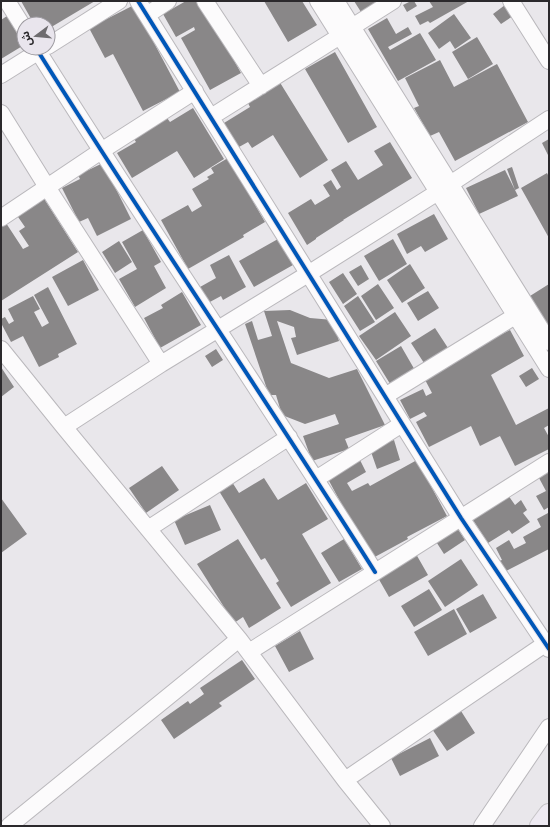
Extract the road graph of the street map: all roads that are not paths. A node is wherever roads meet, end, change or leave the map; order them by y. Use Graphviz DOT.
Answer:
graph roads {
  1 [pos="7,1"];
  2 [pos="118,1"];
  3 [pos="138,1"];
  4 [pos="168,1"];
  5 [pos="205,1"];
  6 [pos="318,1"];
  7 [pos="336,1"];
  8 [pos="393,1"];
  9 [pos="511,1"];
  10 [pos="147,15"];
  11 [pos="16,16"];
  12 [pos="346,32"];
  13 [pos="56,39"];
  14 [pos="30,56"];
  15 [pos="47,56"];
  16 [pos="549,61"];
  17 [pos="1,75"];
  18 [pos="261,86"];
  19 [pos="195,91"];
  20 [pos="1,113"];
  21 [pos="211,117"];
  22 [pos="549,119"];
  23 [pos="100,151"];
  24 [pos="47,187"];
  25 [pos="443,188"];
  26 [pos="1,218"];
  27 [pos="308,274"];
  28 [pos="515,316"];
  29 [pos="218,328"];
  30 [pos="549,342"];
  31 [pos="1,349"];
  32 [pos="161,364"];
  33 [pos="549,369"];
  34 [pos="385,396"];
  35 [pos="402,424"];
  36 [pos="64,428"];
  37 [pos="289,437"];
  38 [pos="549,462"];
  39 [pos="316,479"];
  40 [pos="461,518"];
  41 [pos="148,529"];
  42 [pos="375,572"];
  43 [pos="244,646"];
  44 [pos="547,647"];
  45 [pos="549,728"];
  46 [pos="345,780"];
  47 [pos="9,826"];
  48 [pos="382,826"];
  49 [pos="482,826"];
  1 -- 11 [label="street"];
  2 -- 13 [label="street"];
  3 -- 10 [label="street"];
  4 -- 10 [label="street"];
  5 -- 18 [label="street"];
  6 -- 12 [label="street"];
  7 -- 12 [label="street"];
  8 -- 12 [label="street"];
  9 -- 16 [label="street"];
  10 -- 19 [label="street"];
  12 -- 18 [label="street"];
  12 -- 25 [label="street"];
  14 -- 17 [label="street"];
  15 -- 23 [label="street"];
  18 -- 21 [label="street"];
  19 -- 21 [label="street"];
  19 -- 23 [label="street"];
  20 -- 24 [label="street"];
  21 -- 27 [label="street"];
  22 -- 25 [label="street"];
  23 -- 24 [label="street"];
  23 -- 29 [label="street"];
  24 -- 26 [label="street"];
  24 -- 32 [label="street"];
  25 -- 27 [label="street"];
  25 -- 28 [label="street"];
  25 -- 30 [label="street"];
  27 -- 29 [label="street"];
  27 -- 34 [label="street"];
  28 -- 33 [label="street"];
  28 -- 34 [label="street"];
  29 -- 32 [label="street"];
  29 -- 37 [label="street"];
  31 -- 36 [label="street"];
  32 -- 36 [label="street"];
  34 -- 35 [label="street"];
  35 -- 39 [label="street"];
  35 -- 40 [label="street"];
  36 -- 41 [label="street"];
  37 -- 39 [label="street"];
  37 -- 41 [label="street"];
  38 -- 40 [label="street"];
  39 -- 42 [label="street"];
  40 -- 42 [label="street"];
  40 -- 44 [label="street"];
  41 -- 43 [label="street"];
  42 -- 43 [label="street"];
  43 -- 46 [label="street"];
  43 -- 47 [label="street"];
  44 -- 46 [label="street"];
  45 -- 49 [label="street"];
  46 -- 48 [label="street"];
}
